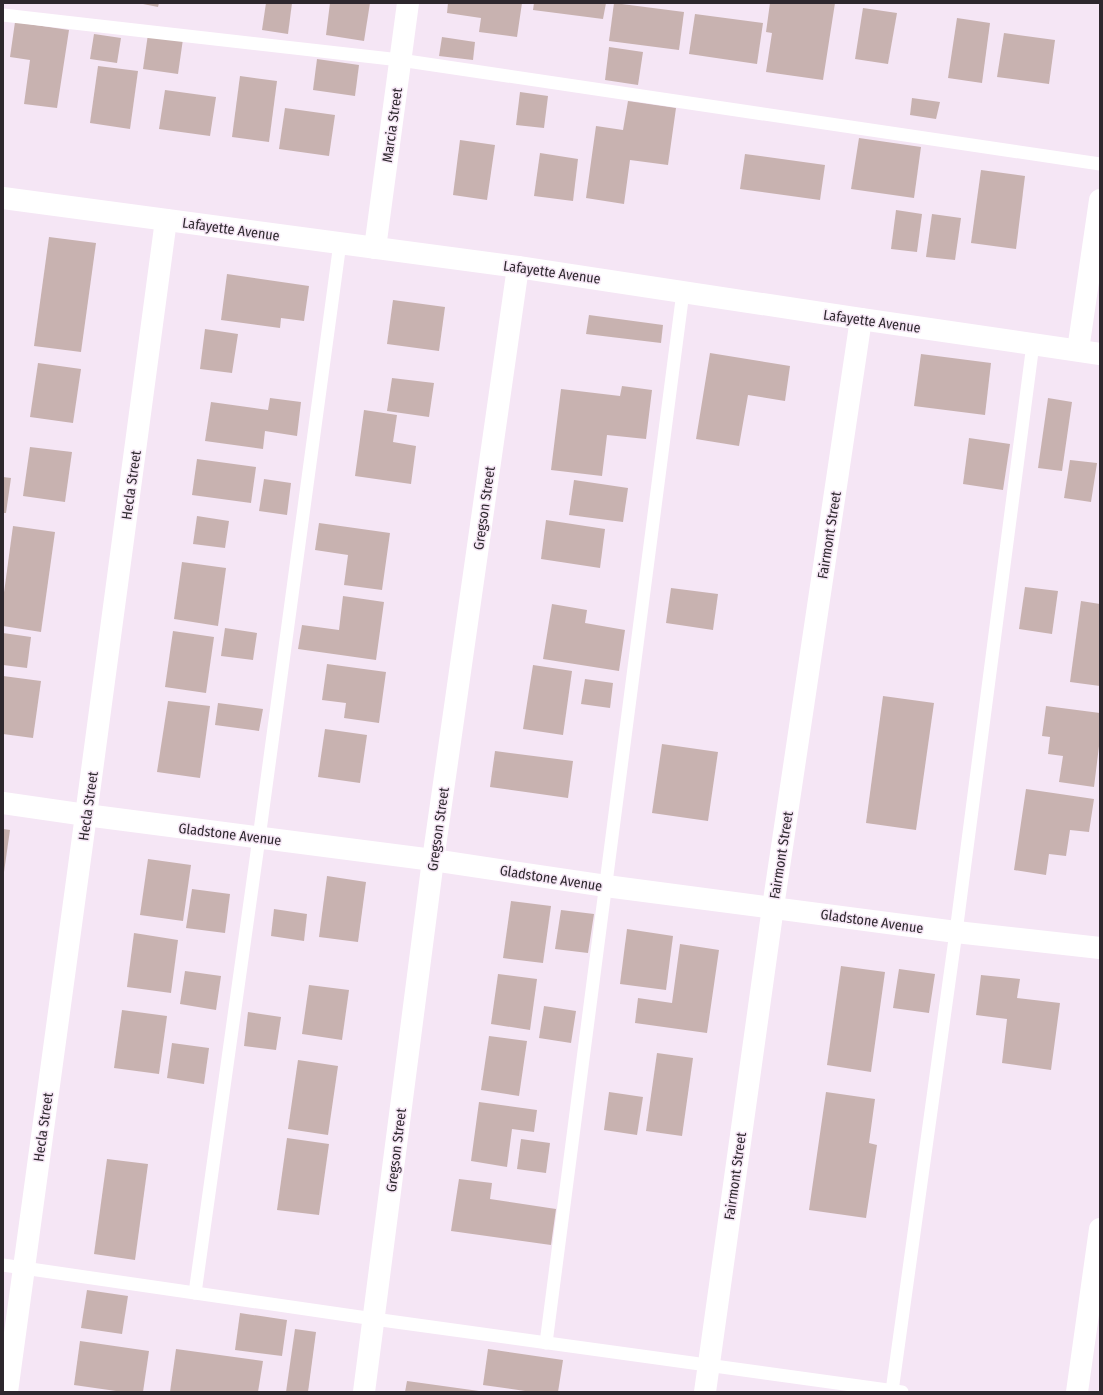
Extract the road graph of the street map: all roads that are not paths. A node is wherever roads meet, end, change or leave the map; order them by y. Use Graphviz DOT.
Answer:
graph roads {
  1 [pos="408,3"];
  2 [pos="3,15"];
  3 [pos="400,60"];
  4 [pos="1100,164"];
  5 [pos="3,198"];
  6 [pos="1100,200"];
  7 [pos="166,220"];
  8 [pos="340,243"];
  9 [pos="375,248"];
  10 [pos="518,267"];
  11 [pos="683,292"];
  12 [pos="861,319"];
  13 [pos="1033,344"];
  14 [pos="1078,350"];
  15 [pos="1100,354"];
  16 [pos="3,803"];
  17 [pos="86,815"];
  18 [pos="259,838"];
  19 [pos="433,860"];
  20 [pos="606,886"];
  21 [pos="773,907"];
  22 [pos="956,932"];
  23 [pos="1100,948"];
  24 [pos="1100,1229"];
  25 [pos="13,1267"];
  26 [pos="195,1293"];
  27 [pos="374,1319"];
  28 [pos="546,1343"];
  29 [pos="709,1366"];
  30 [pos="897,1391"];
  31 [pos="6,1392"];
  32 [pos="364,1392"];
  33 [pos="706,1392"];
  34 [pos="1077,1392"];
  1 -- 3 [label="street, Marcia Street"];
  2 -- 3 [label="lane"];
  3 -- 4 [label="lane"];
  3 -- 9 [label="street, Marcia Street"];
  5 -- 7 [label="street, Lafayette Avenue"];
  6 -- 14 [label="street"];
  7 -- 8 [label="street, Lafayette Avenue"];
  7 -- 17 [label="street, Hecla Street"];
  8 -- 9 [label="street, Lafayette Avenue"];
  8 -- 18 [label="lane"];
  9 -- 10 [label="street, Lafayette Avenue"];
  10 -- 11 [label="street, Lafayette Avenue"];
  10 -- 19 [label="street, Gregson Street"];
  11 -- 12 [label="street, Lafayette Avenue"];
  11 -- 20 [label="lane"];
  12 -- 13 [label="street, Lafayette Avenue"];
  12 -- 21 [label="street, Fairmont Street"];
  13 -- 14 [label="street, Lafayette Avenue"];
  13 -- 22 [label="lane"];
  14 -- 15 [label="street, Lafayette Avenue"];
  16 -- 17 [label="street, Gladstone Avenue"];
  17 -- 18 [label="street, Gladstone Avenue"];
  17 -- 25 [label="street, Hecla Street"];
  18 -- 19 [label="street, Gladstone Avenue"];
  18 -- 26 [label="lane"];
  19 -- 20 [label="street, Gladstone Avenue"];
  19 -- 27 [label="street, Gregson Street"];
  20 -- 21 [label="street, Gladstone Avenue"];
  20 -- 28 [label="lane"];
  21 -- 22 [label="street, Gladstone Avenue"];
  21 -- 29 [label="street, Fairmont Street"];
  22 -- 23 [label="street, Gladstone Avenue"];
  22 -- 30 [label="lane"];
  24 -- 34 [label="street"];
  25 -- 26 [label="lane"];
  25 -- 31 [label="street, Hecla Street"];
  26 -- 27 [label="lane"];
  27 -- 28 [label="lane"];
  27 -- 32 [label="street, Gregson Street"];
  28 -- 29 [label="lane"];
  29 -- 30 [label="lane"];
  29 -- 33 [label="street, Fairmont Street"];
}
